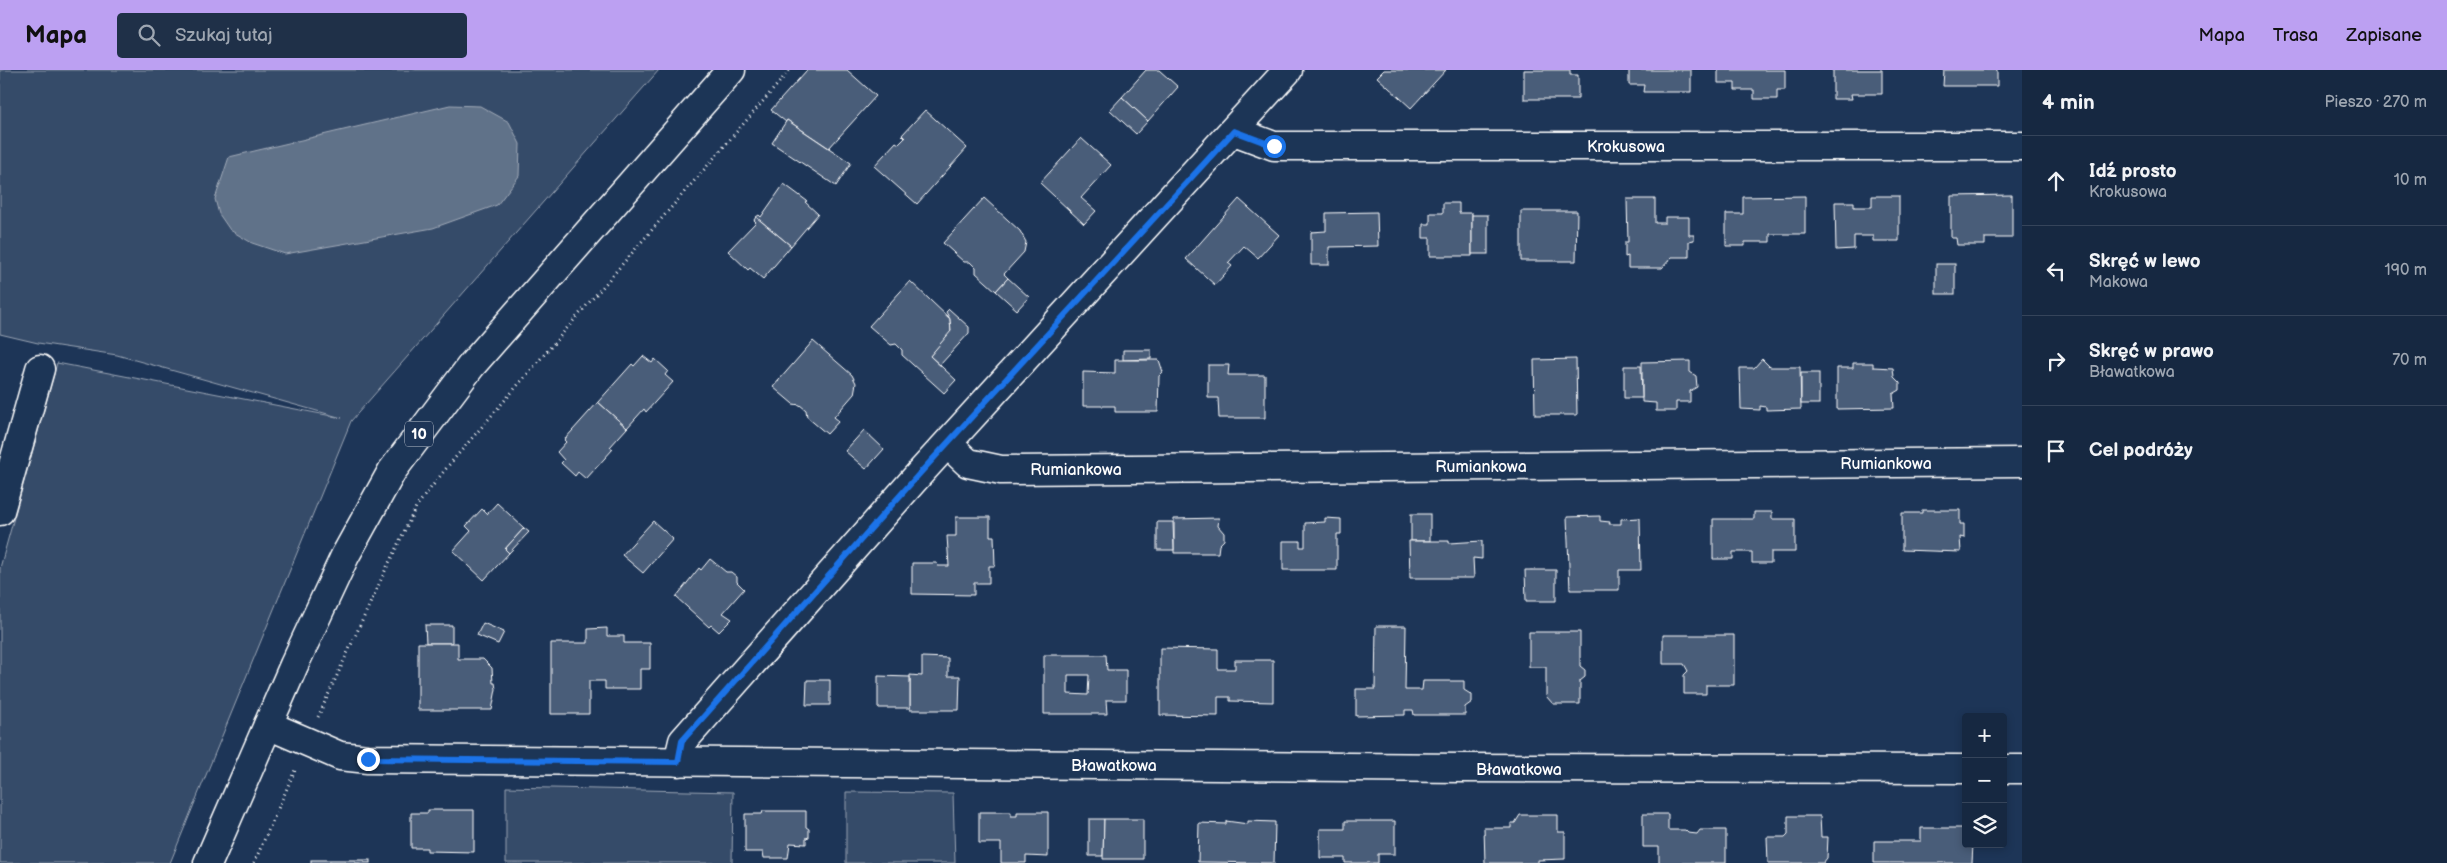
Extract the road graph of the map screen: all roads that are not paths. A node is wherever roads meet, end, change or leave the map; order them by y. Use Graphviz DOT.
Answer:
graph roads {
  1 [pos="731,70"];
  2 [pos="1288,70"];
  3 [pos="1234,131"];
  4 [pos="2022,146"];
  5 [pos="40,369"];
  6 [pos="948,444"];
  7 [pos="2022,462"];
  8 [pos="0,511"];
  9 [pos="268,725"];
  10 [pos="678,762"];
  11 [pos="1962,769"];
  12 [pos="2007,769"];
  13 [pos="2022,769"];
  14 [pos="208,863"];
  1 -- 9 [label="street, 10"];
  2 -- 3 [label="street"];
  3 -- 4 [label="street, Krokusowa"];
  3 -- 6 [label="street"];
  5 -- 8 [label="street"];
  6 -- 7 [label="street, Rumiankowa"];
  6 -- 10 [label="street"];
  9 -- 10 [label="street, Bławatkowa"];
  9 -- 14 [label="street, 10"];
  10 -- 11 [label="street, Bławatkowa"];
  12 -- 13 [label="street"];
}
